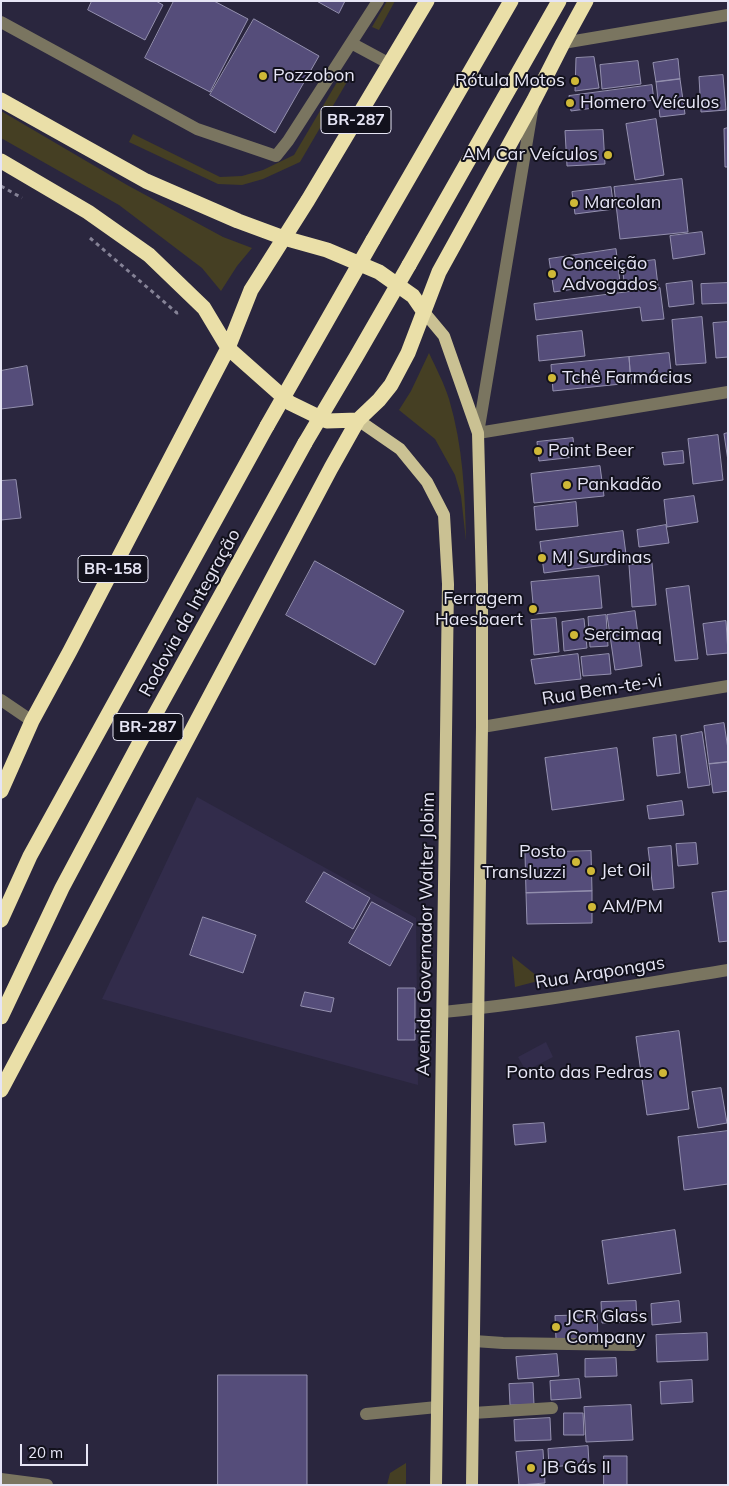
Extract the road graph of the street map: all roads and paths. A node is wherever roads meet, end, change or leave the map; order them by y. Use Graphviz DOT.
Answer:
graph roads {
  1 [pos="378,1"];
  2 [pos="427,1"];
  3 [pos="511,1"];
  4 [pos="559,1"];
  5 [pos="586,1"];
  6 [pos="728,15"];
  7 [pos="1,22"];
  8 [pos="351,43"];
  9 [pos="563,43"];
  10 [pos="390,64"];
  11 [pos="1,100"];
  12 [pos="534,100"];
  13 [pos="1,161"];
  14 [pos="1,186"];
  15 [pos="25,199"];
  16 [pos="87,236"];
  17 [pos="284,238"];
  18 [pos="204,308"];
  19 [pos="424,312"];
  20 [pos="228,348"];
  21 [pos="728,392"];
  22 [pos="358,420"];
  23 [pos="478,434"];
  24 [pos="728,686"];
  25 [pos="1,700"];
  26 [pos="32,721"];
  27 [pos="482,727"];
  28 [pos="1,791"];
  29 [pos="1,920"];
  30 [pos="728,970"];
  31 [pos="478,1009"];
  32 [pos="442,1012"];
  33 [pos="1,1017"];
  34 [pos="1,1090"];
  35 [pos="474,1341"];
  36 [pos="633,1345"];
  37 [pos="437,1407"];
  38 [pos="552,1408"];
  39 [pos="473,1413"];
  40 [pos="366,1414"];
  41 [pos="1,1480"];
  42 [pos="48,1485"];
  43 [pos="436,1485"];
  44 [pos="472,1485"];
  1 -- 8 [label="street"];
  2 -- 10 [label="highway, BR-287"];
  3 -- 29 [label="highway, Rodovia da Integração / BR-287, bridge"];
  4 -- 33 [label="highway, Rodovia da Integração / BR-287, bridge"];
  5 -- 9 [label="highway"];
  6 -- 9 [label="street"];
  7 -- 8 [label="street"];
  8 -- 10 [label="street"];
  9 -- 12 [label="highway"];
  10 -- 17 [label="highway, BR-287"];
  11 -- 17 [label="highway"];
  12 -- 19 [label="highway"];
  12 -- 23 [label="street"];
  13 -- 18 [label="highway"];
  14 -- 15 [label="path"];
  16 -- 18 [label="path"];
  17 -- 19 [label="highway"];
  17 -- 20 [label="highway, BR-287"];
  18 -- 20 [label="highway"];
  19 -- 22 [label="highway"];
  19 -- 23 [label="main road"];
  20 -- 22 [label="highway"];
  20 -- 26 [label="highway, BR-158"];
  21 -- 23 [label="street"];
  22 -- 32 [label="main road, Avenida Governador Walter Jobim"];
  22 -- 34 [label="highway"];
  23 -- 27 [label="main road"];
  24 -- 27 [label="street, Rua Bem-te-vi"];
  25 -- 26 [label="street"];
  26 -- 28 [label="highway, BR-158"];
  27 -- 31 [label="main road"];
  30 -- 31 [label="street, Rua Arapongas"];
  31 -- 32 [label="street, Rua Arapongas"];
  31 -- 35 [label="main road"];
  32 -- 37 [label="main road, Avenida Governador Walter Jobim"];
  35 -- 36 [label="street"];
  35 -- 39 [label="main road"];
  37 -- 40 [label="street"];
  37 -- 43 [label="main road, Avenida Governador Walter Jobim"];
  38 -- 39 [label="street"];
  39 -- 44 [label="main road"];
  41 -- 42 [label="street"];
}
